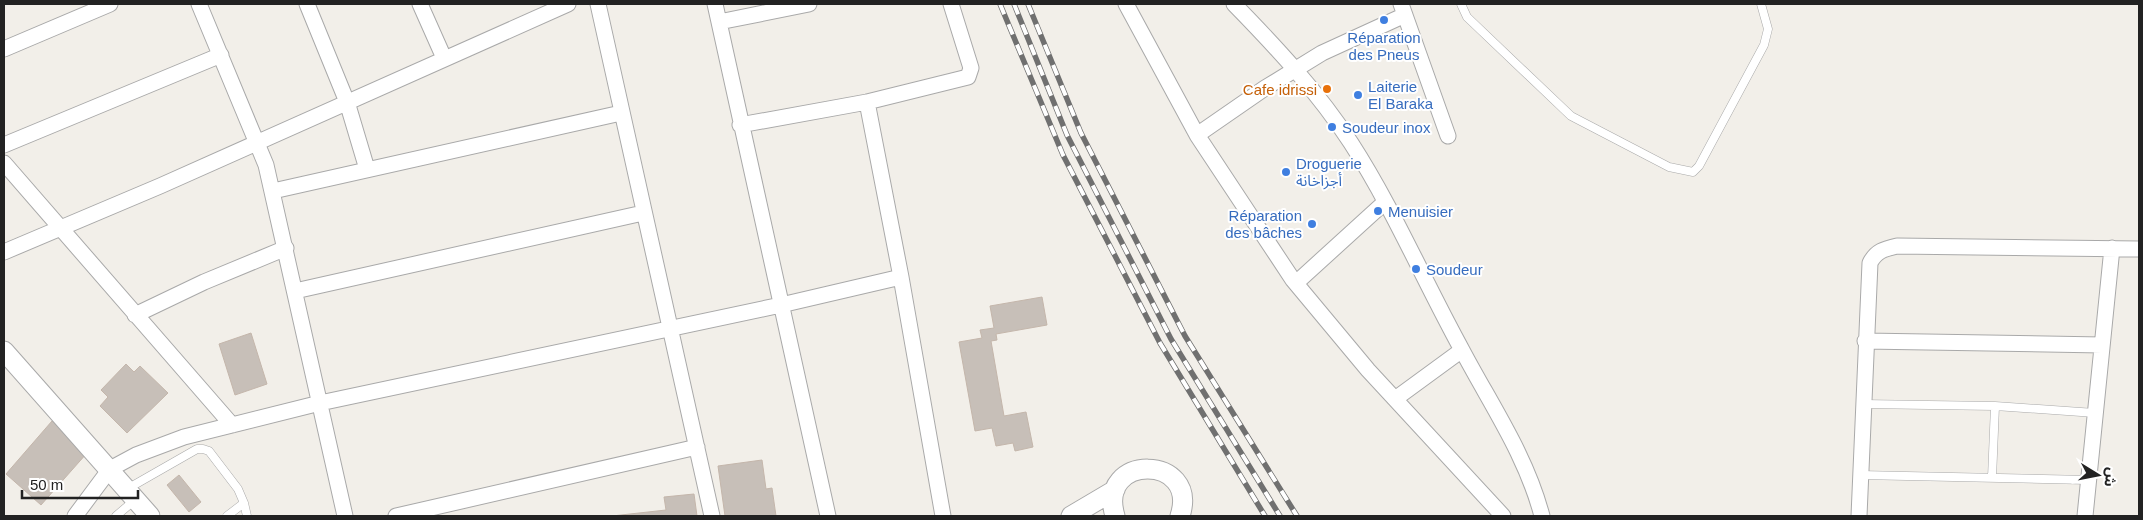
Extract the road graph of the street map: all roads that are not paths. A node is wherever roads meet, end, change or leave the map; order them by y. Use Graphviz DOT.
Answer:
graph roads {
  1 [pos="110,4"];
  2 [pos="199,4"];
  3 [pos="307,4"];
  4 [pos="420,4"];
  5 [pos="568,4"];
  6 [pos="598,4"];
  7 [pos="714,4"];
  8 [pos="809,4"];
  9 [pos="951,4"];
  10 [pos="1126,4"];
  11 [pos="1234,4"];
  12 [pos="1462,4"];
  13 [pos="1760,4"];
  14 [pos="1403,9"];
  15 [pos="538,10"];
  16 [pos="719,22"];
  17 [pos="4,49"];
  18 [pos="221,55"];
  19 [pos="444,58"];
  20 [pos="1294,69"];
  21 [pos="347,102"];
  22 [pos="867,102"];
  23 [pos="620,113"];
  24 [pos="740,125"];
  25 [pos="1197,135"];
  26 [pos="1448,136"];
  27 [pos="258,141"];
  28 [pos="4,145"];
  29 [pos="4,163"];
  30 [pos="367,169"];
  31 [pos="273,191"];
  32 [pos="1386,202"];
  33 [pos="643,212"];
  34 [pos="60,228"];
  35 [pos="286,248"];
  36 [pos="2112,248"];
  37 [pos="2139,249"];
  38 [pos="4,252"];
  39 [pos="901,277"];
  40 [pos="1296,283"];
  41 [pos="296,291"];
  42 [pos="781,305"];
  43 [pos="135,314"];
  44 [pos="670,329"];
  45 [pos="1865,341"];
  46 [pos="2102,345"];
  47 [pos="4,350"];
  48 [pos="1462,350"];
  49 [pos="1395,399"];
  50 [pos="320,403"];
  51 [pos="1863,404"];
  52 [pos="1995,406"];
  53 [pos="2095,413"];
  54 [pos="232,425"];
  55 [pos="190,436"];
  56 [pos="697,447"];
  57 [pos="197,449"];
  58 [pos="110,469"];
  59 [pos="1860,475"];
  60 [pos="1992,478"];
  61 [pos="2088,480"];
  62 [pos="1115,490"];
  63 [pos="1181,493"];
  64 [pos="132,494"];
  65 [pos="244,503"];
  66 [pos="75,516"];
  67 [pos="116,516"];
  68 [pos="150,516"];
  69 [pos="227,516"];
  70 [pos="247,516"];
  71 [pos="345,516"];
  72 [pos="396,516"];
  73 [pos="712,516"];
  74 [pos="828,516"];
  75 [pos="943,516"];
  76 [pos="1071,516"];
  77 [pos="1115,516"];
  78 [pos="1180,516"];
  79 [pos="1197,516"];
  80 [pos="1503,516"];
  81 [pos="1542,516"];
  82 [pos="1859,516"];
  83 [pos="2085,516"];
  1 -- 17 [label="street"];
  2 -- 18 [label="street"];
  3 -- 21 [label="street"];
  4 -- 19 [label="street"];
  5 -- 15 [label="street"];
  6 -- 23 [label="street"];
  7 -- 16 [label="street"];
  8 -- 16 [label="street"];
  9 -- 22 [label="street"];
  10 -- 25 [label="street"];
  11 -- 20 [label="street"];
  12 -- 13 [label="lane"];
  14 -- 20 [label="street"];
  14 -- 26 [label="street"];
  15 -- 19 [label="street"];
  16 -- 24 [label="street"];
  18 -- 27 [label="street"];
  18 -- 28 [label="street"];
  19 -- 21 [label="street"];
  20 -- 25 [label="street"];
  20 -- 32 [label="street"];
  21 -- 27 [label="street"];
  21 -- 30 [label="street"];
  22 -- 24 [label="street"];
  22 -- 39 [label="street"];
  23 -- 30 [label="street"];
  23 -- 33 [label="street"];
  24 -- 42 [label="street"];
  25 -- 40 [label="street"];
  27 -- 31 [label="street"];
  27 -- 34 [label="street"];
  29 -- 34 [label="street"];
  30 -- 31 [label="street"];
  31 -- 35 [label="street"];
  32 -- 40 [label="street"];
  32 -- 48 [label="street"];
  33 -- 41 [label="street"];
  33 -- 44 [label="street"];
  34 -- 38 [label="street"];
  34 -- 43 [label="street"];
  35 -- 41 [label="street"];
  35 -- 43 [label="street"];
  36 -- 37 [label="street"];
  36 -- 45 [label="street"];
  36 -- 46 [label="street"];
  39 -- 42 [label="street"];
  39 -- 75 [label="street"];
  40 -- 49 [label="street"];
  41 -- 50 [label="street"];
  42 -- 44 [label="street"];
  42 -- 74 [label="street"];
  43 -- 54 [label="street"];
  44 -- 50 [label="street"];
  44 -- 56 [label="street"];
  45 -- 46 [label="street"];
  45 -- 51 [label="street"];
  46 -- 53 [label="street"];
  47 -- 58 [label="street"];
  48 -- 49 [label="street"];
  48 -- 81 [label="street"];
  49 -- 80 [label="street"];
  50 -- 54 [label="street"];
  50 -- 71 [label="street"];
  51 -- 52 [label="lane"];
  51 -- 59 [label="street"];
  52 -- 53 [label="lane"];
  52 -- 60 [label="lane"];
  53 -- 61 [label="street"];
  54 -- 55 [label="street"];
  55 -- 57 [label="lane"];
  55 -- 58 [label="street"];
  56 -- 72 [label="street"];
  56 -- 73 [label="street"];
  57 -- 64 [label="lane"];
  57 -- 65 [label="lane"];
  58 -- 64 [label="street"];
  58 -- 66 [label="street"];
  59 -- 60 [label="lane"];
  59 -- 82 [label="street"];
  60 -- 61 [label="lane"];
  61 -- 83 [label="street"];
  62 -- 63 [label="street"];
  62 -- 76 [label="street"];
  62 -- 77 [label="street"];
  63 -- 78 [label="street"];
  63 -- 79 [label="street"];
  64 -- 67 [label="lane"];
  64 -- 68 [label="street"];
  65 -- 69 [label="lane"];
  65 -- 70 [label="lane"];
}
